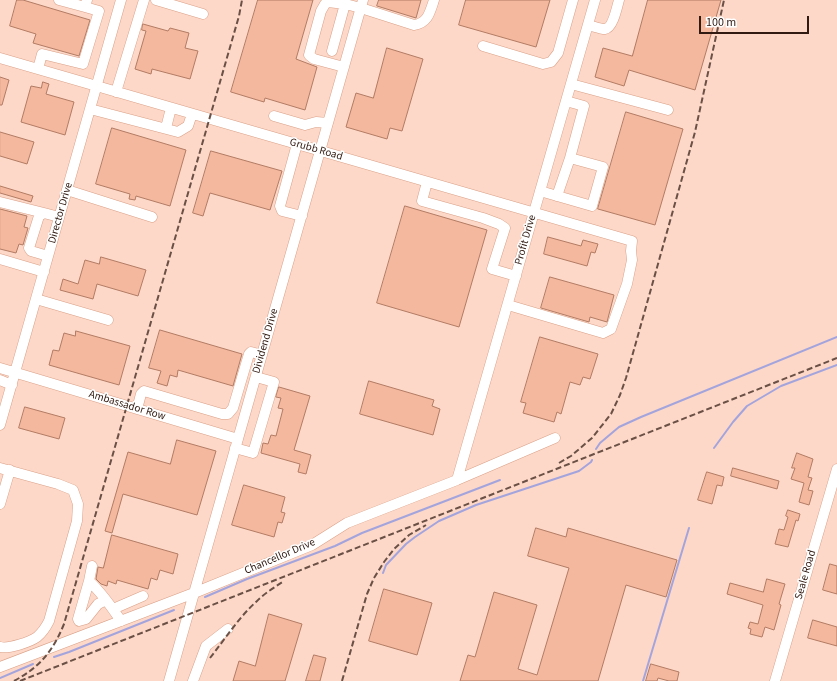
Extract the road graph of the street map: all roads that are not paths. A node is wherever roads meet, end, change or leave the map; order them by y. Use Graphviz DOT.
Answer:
graph roads {
  1 [pos="59,0"];
  2 [pos="121,0"];
  3 [pos="144,0"];
  4 [pos="156,0"];
  5 [pos="434,0"];
  6 [pos="573,0"];
  7 [pos="595,0"];
  8 [pos="619,0"];
  9 [pos="86,4"];
  10 [pos="345,4"];
  11 [pos="362,4"];
  12 [pos="203,14"];
  13 [pos="588,25"];
  14 [pos="483,46"];
  15 [pos="332,50"];
  16 [pos="0,58"];
  17 [pos="344,67"];
  18 [pos="38,69"];
  19 [pos="571,84"];
  20 [pos="97,86"];
  21 [pos="116,92"];
  22 [pos="566,101"];
  23 [pos="171,108"];
  24 [pos="90,109"];
  25 [pos="668,110"];
  26 [pos="192,114"];
  27 [pos="274,116"];
  28 [pos="328,123"];
  29 [pos="166,128"];
  30 [pos="297,144"];
  31 [pos="320,151"];
  32 [pos="570,158"];
  33 [pos="427,182"];
  34 [pos="67,190"];
  35 [pos="540,192"];
  36 [pos="557,196"];
  37 [pos="0,202"];
  38 [pos="44,213"];
  39 [pos="534,213"];
  40 [pos="302,216"];
  41 [pos="59,217"];
  42 [pos="152,217"];
  43 [pos="48,256"];
  44 [pos="0,259"];
  45 [pos="44,272"];
  46 [pos="516,276"];
  47 [pos="36,299"];
  48 [pos="508,305"];
  49 [pos="108,320"];
  50 [pos="262,355"];
  51 [pos="0,368"];
  52 [pos="15,372"];
  53 [pos="256,377"];
  54 [pos="0,380"];
  55 [pos="12,385"];
  56 [pos="234,408"];
  57 [pos="137,409"];
  58 [pos="204,409"];
  59 [pos="246,412"];
  60 [pos="0,426"];
  61 [pos="199,427"];
  62 [pos="555,438"];
  63 [pos="237,443"];
  64 [pos="5,469"];
  65 [pos="837,470"];
  66 [pos="457,480"];
  67 [pos="0,504"];
  68 [pos="92,566"];
  69 [pos="89,581"];
  70 [pos="194,593"];
  71 [pos="143,596"];
  72 [pos="106,600"];
  73 [pos="113,609"];
  74 [pos="121,621"];
  75 [pos="228,629"];
  76 [pos="0,647"];
  77 [pos="0,667"];
  78 [pos="169,681"];
  79 [pos="193,681"];
  80 [pos="775,681"];
  1 -- 9 [label="street"];
  2 -- 20 [label="street, Director Drive"];
  3 -- 21 [label="street"];
  4 -- 12 [label="street"];
  5 -- 11 [label="street"];
  6 -- 14 [label="street"];
  7 -- 13 [label="street, Profit Drive"];
  8 -- 13 [label="street"];
  9 -- 18 [label="street"];
  10 -- 11 [label="street"];
  10 -- 15 [label="street"];
  10 -- 17 [label="street"];
  11 -- 17 [label="street, Dividend Drive"];
  13 -- 19 [label="street, Profit Drive"];
  16 -- 18 [label="street, Grubb Road"];
  17 -- 28 [label="street, Dividend Drive"];
  18 -- 20 [label="street, Grubb Road"];
  19 -- 22 [label="street, Profit Drive"];
  19 -- 25 [label="street"];
  20 -- 21 [label="street, Grubb Road"];
  20 -- 24 [label="street, Director Drive"];
  21 -- 23 [label="street, Grubb Road"];
  22 -- 32 [label="street"];
  22 -- 35 [label="street, Profit Drive"];
  23 -- 26 [label="street, Grubb Road"];
  23 -- 29 [label="street"];
  24 -- 29 [label="street"];
  24 -- 34 [label="street, Director Drive"];
  26 -- 29 [label="street"];
  26 -- 30 [label="street, Grubb Road"];
  27 -- 28 [label="street"];
  28 -- 31 [label="street, Dividend Drive"];
  30 -- 31 [label="street, Grubb Road"];
  30 -- 40 [label="street"];
  31 -- 33 [label="street, Grubb Road"];
  31 -- 40 [label="street, Dividend Drive"];
  32 -- 36 [label="street"];
  32 -- 36 [label="street"];
  33 -- 39 [label="street, Grubb Road"];
  33 -- 46 [label="street"];
  34 -- 41 [label="street, Director Drive"];
  34 -- 42 [label="street"];
  35 -- 36 [label="street"];
  35 -- 39 [label="street, Profit Drive"];
  37 -- 38 [label="street"];
  38 -- 41 [label="street"];
  38 -- 43 [label="street"];
  39 -- 46 [label="street, Profit Drive"];
  39 -- 48 [label="street, Grubb Road"];
  40 -- 50 [label="street, Dividend Drive"];
  41 -- 43 [label="street, Director Drive"];
  43 -- 45 [label="street, Director Drive"];
  44 -- 45 [label="street"];
  45 -- 47 [label="street, Director Drive"];
  46 -- 48 [label="street, Profit Drive"];
  47 -- 49 [label="street"];
  47 -- 52 [label="street, Director Drive"];
  48 -- 66 [label="street, Profit Drive"];
  50 -- 53 [label="street, Dividend Drive"];
  50 -- 56 [label="street"];
  51 -- 52 [label="street, Ambassador Row"];
  52 -- 55 [label="street, Director Drive"];
  52 -- 57 [label="street, Ambassador Row"];
  53 -- 59 [label="street, Dividend Drive"];
  53 -- 63 [label="street, Ambassador Row"];
  54 -- 55 [label="street"];
  55 -- 60 [label="street, Director Drive"];
  56 -- 58 [label="street"];
  56 -- 59 [label="street"];
  57 -- 58 [label="street"];
  57 -- 61 [label="street, Ambassador Row"];
  58 -- 61 [label="street"];
  59 -- 63 [label="street, Dividend Drive"];
  61 -- 63 [label="street, Ambassador Row"];
  62 -- 66 [label="street, Chancellor Drive"];
  63 -- 70 [label="street, Dividend Drive"];
  64 -- 67 [label="street"];
  64 -- 76 [label="street"];
  65 -- 80 [label="street, Seale Road"];
  66 -- 70 [label="street, Chancellor Drive"];
  68 -- 69 [label="street"];
  69 -- 72 [label="street"];
  69 -- 72 [label="street"];
  70 -- 74 [label="street, Chancellor Drive"];
  70 -- 78 [label="street, Dividend Drive"];
  71 -- 73 [label="street"];
  72 -- 73 [label="street"];
  73 -- 74 [label="street"];
  74 -- 77 [label="street, Chancellor Drive"];
  75 -- 79 [label="street"];
}
